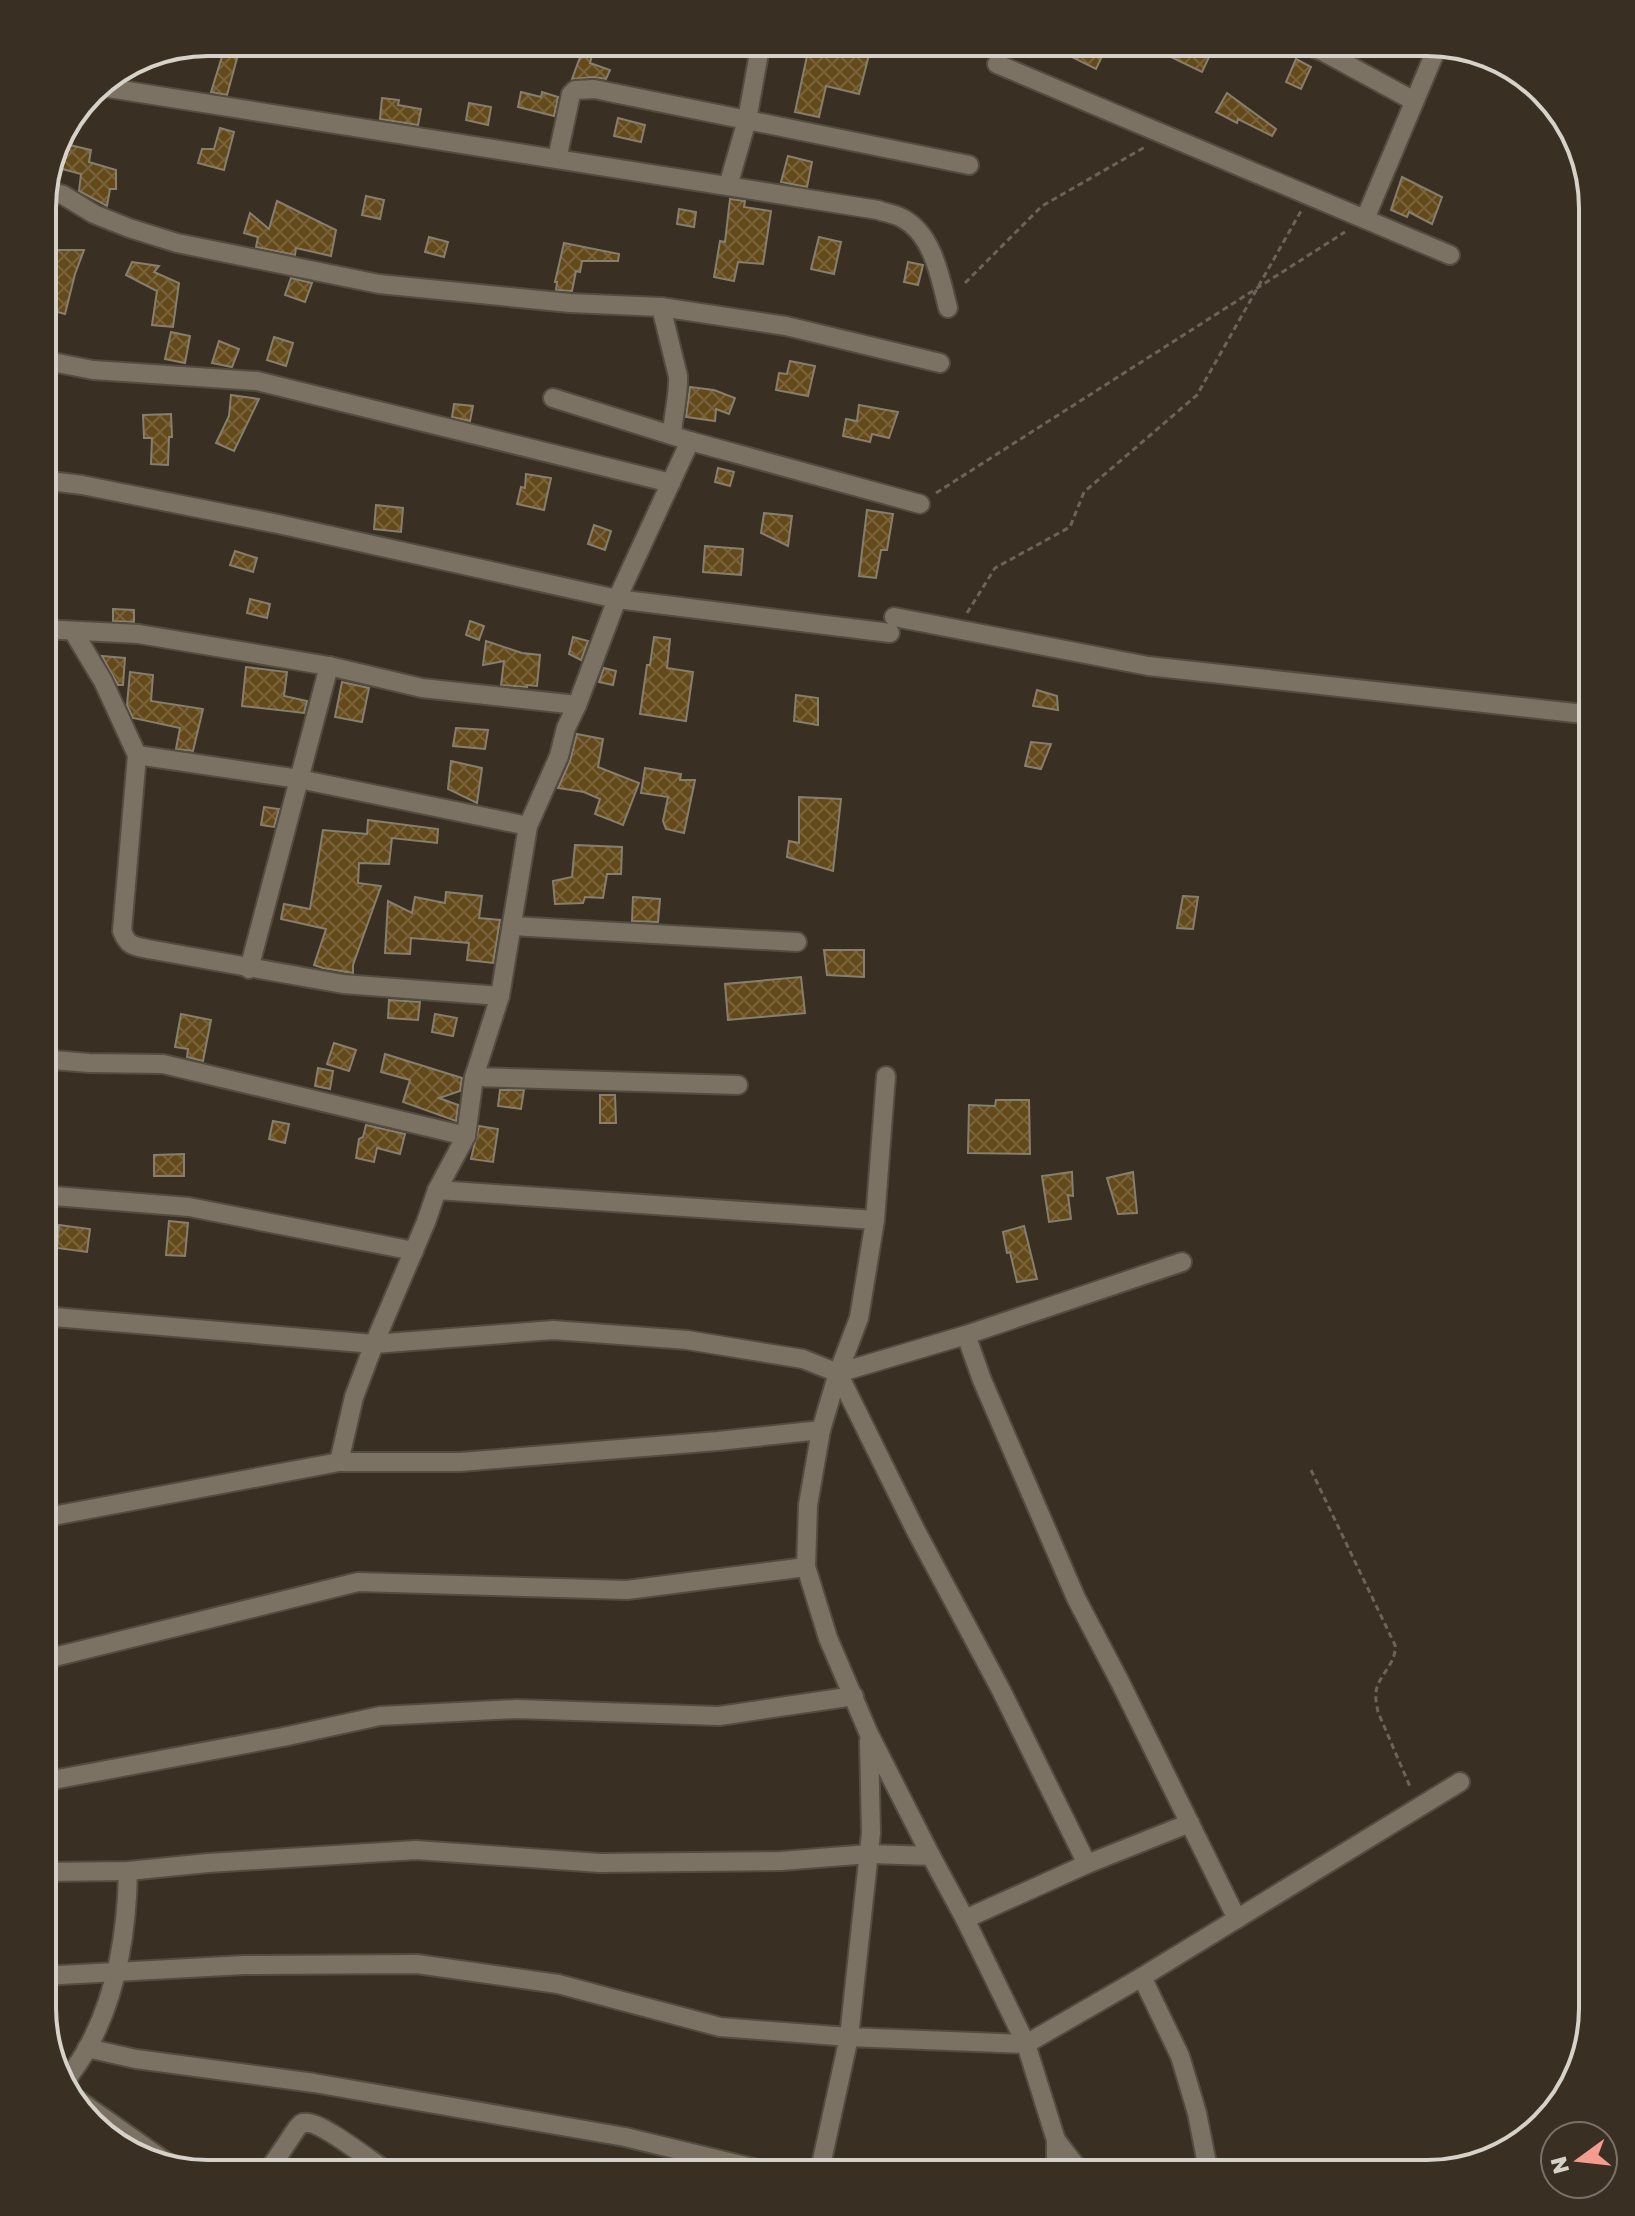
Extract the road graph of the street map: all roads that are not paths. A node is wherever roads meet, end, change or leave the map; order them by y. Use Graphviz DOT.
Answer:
graph roads {
  1 [pos="758,56"];
  2 [pos="1331,56"];
  3 [pos="1433,56"];
  4 [pos="997,64"];
  5 [pos="114,89"];
  6 [pos="1414,101"];
  7 [pos="747,120"];
  8 [pos="557,159"];
  9 [pos="969,165"];
  10 [pos="728,186"];
  11 [pos="56,193"];
  12 [pos="1365,219"];
  13 [pos="1450,255"];
  14 [pos="661,307"];
  15 [pos="948,308"];
  16 [pos="56,363"];
  17 [pos="940,363"];
  18 [pos="553,398"];
  19 [pos="681,438"];
  20 [pos="56,482"];
  21 [pos="671,483"];
  22 [pos="920,504"];
  23 [pos="617,599"];
  24 [pos="56,630"];
  25 [pos="73,631"];
  26 [pos="329,666"];
  27 [pos="577,705"];
  28 [pos="1579,713"];
  29 [pos="137,755"];
  30 [pos="299,779"];
  31 [pos="528,826"];
  32 [pos="512,926"];
  33 [pos="797,942"];
  34 [pos="249,969"];
  35 [pos="500,996"];
  36 [pos="56,1060"];
  37 [pos="886,1076"];
  38 [pos="474,1077"];
  39 [pos="738,1085"];
  40 [pos="466,1136"];
  41 [pos="437,1190"];
  42 [pos="56,1196"];
  43 [pos="875,1220"];
  44 [pos="414,1251"];
  45 [pos="1182,1262"];
  46 [pos="56,1317"];
  47 [pos="966,1335"];
  48 [pos="374,1344"];
  49 [pos="838,1373"];
  50 [pos="821,1430"];
  51 [pos="339,1462"];
  52 [pos="56,1515"];
  53 [pos="806,1567"];
  54 [pos="56,1657"];
  55 [pos="854,1696"];
  56 [pos="869,1734"];
  57 [pos="56,1779"];
  58 [pos="1460,1782"];
  59 [pos="1190,1823"];
  60 [pos="869,1854"];
  61 [pos="931,1856"];
  62 [pos="1087,1864"];
  63 [pos="128,1871"];
  64 [pos="56,1872"];
  65 [pos="965,1919"];
  66 [pos="1237,1919"];
  67 [pos="116,1971"];
  68 [pos="56,1975"];
  69 [pos="1142,1977"];
  70 [pos="849,2037"];
  71 [pos="1026,2044"];
  72 [pos="87,2048"];
  73 [pos="71,2073"];
  74 [pos="99,2113"];
  75 [pos="1056,2140"];
  76 [pos="143,2145"];
  77 [pos="275,2160"];
  78 [pos="370,2160"];
  79 [pos="720,2160"];
  80 [pos="822,2160"];
  81 [pos="1056,2160"];
  82 [pos="1071,2160"];
  83 [pos="1206,2160"];
  1 -- 7 [label="street"];
  2 -- 6 [label="street"];
  3 -- 6 [label="street"];
  4 -- 12 [label="street"];
  5 -- 8 [label="street"];
  6 -- 12 [label="street"];
  7 -- 8 [label="street"];
  7 -- 9 [label="street"];
  7 -- 10 [label="street"];
  8 -- 10 [label="street"];
  10 -- 15 [label="street"];
  11 -- 14 [label="street"];
  12 -- 13 [label="street"];
  14 -- 17 [label="street"];
  14 -- 19 [label="street"];
  16 -- 21 [label="street"];
  18 -- 19 [label="street"];
  19 -- 21 [label="street"];
  19 -- 22 [label="street"];
  20 -- 23 [label="street"];
  21 -- 23 [label="street"];
  23 -- 27 [label="street"];
  23 -- 28 [label="street"];
  24 -- 25 [label="street"];
  25 -- 26 [label="street"];
  25 -- 29 [label="street"];
  26 -- 27 [label="street"];
  26 -- 30 [label="street"];
  27 -- 31 [label="street"];
  29 -- 30 [label="street"];
  29 -- 34 [label="street"];
  30 -- 31 [label="street"];
  30 -- 34 [label="street"];
  31 -- 32 [label="street"];
  32 -- 33 [label="street"];
  32 -- 35 [label="street"];
  34 -- 35 [label="street"];
  35 -- 38 [label="street"];
  36 -- 40 [label="street"];
  37 -- 43 [label="street"];
  38 -- 39 [label="street"];
  38 -- 40 [label="street"];
  40 -- 41 [label="street"];
  41 -- 43 [label="street"];
  41 -- 44 [label="street"];
  42 -- 44 [label="street"];
  43 -- 49 [label="street"];
  44 -- 48 [label="street"];
  45 -- 47 [label="street"];
  46 -- 48 [label="street"];
  47 -- 49 [label="street"];
  47 -- 59 [label="street"];
  48 -- 49 [label="street"];
  48 -- 51 [label="street"];
  49 -- 50 [label="street"];
  49 -- 62 [label="street"];
  50 -- 51 [label="street"];
  50 -- 53 [label="street"];
  51 -- 52 [label="street"];
  53 -- 54 [label="street"];
  53 -- 55 [label="street"];
  55 -- 56 [label="street"];
  55 -- 57 [label="street"];
  56 -- 60 [label="street"];
  56 -- 61 [label="street"];
  58 -- 66 [label="street"];
  59 -- 62 [label="street"];
  59 -- 66 [label="street"];
  60 -- 61 [label="street"];
  60 -- 63 [label="street"];
  60 -- 70 [label="street"];
  61 -- 65 [label="street"];
  62 -- 65 [label="street"];
  63 -- 64 [label="street"];
  63 -- 67 [label="street"];
  65 -- 71 [label="street"];
  66 -- 69 [label="street"];
  67 -- 68 [label="street"];
  67 -- 70 [label="street"];
  67 -- 72 [label="street"];
  69 -- 71 [label="street"];
  69 -- 83 [label="street"];
  70 -- 71 [label="street"];
  70 -- 80 [label="street"];
  71 -- 75 [label="street"];
  72 -- 73 [label="street"];
  72 -- 79 [label="street"];
  74 -- 76 [label="street"];
  75 -- 81 [label="street"];
  75 -- 82 [label="street"];
  77 -- 78 [label="street"];
}
